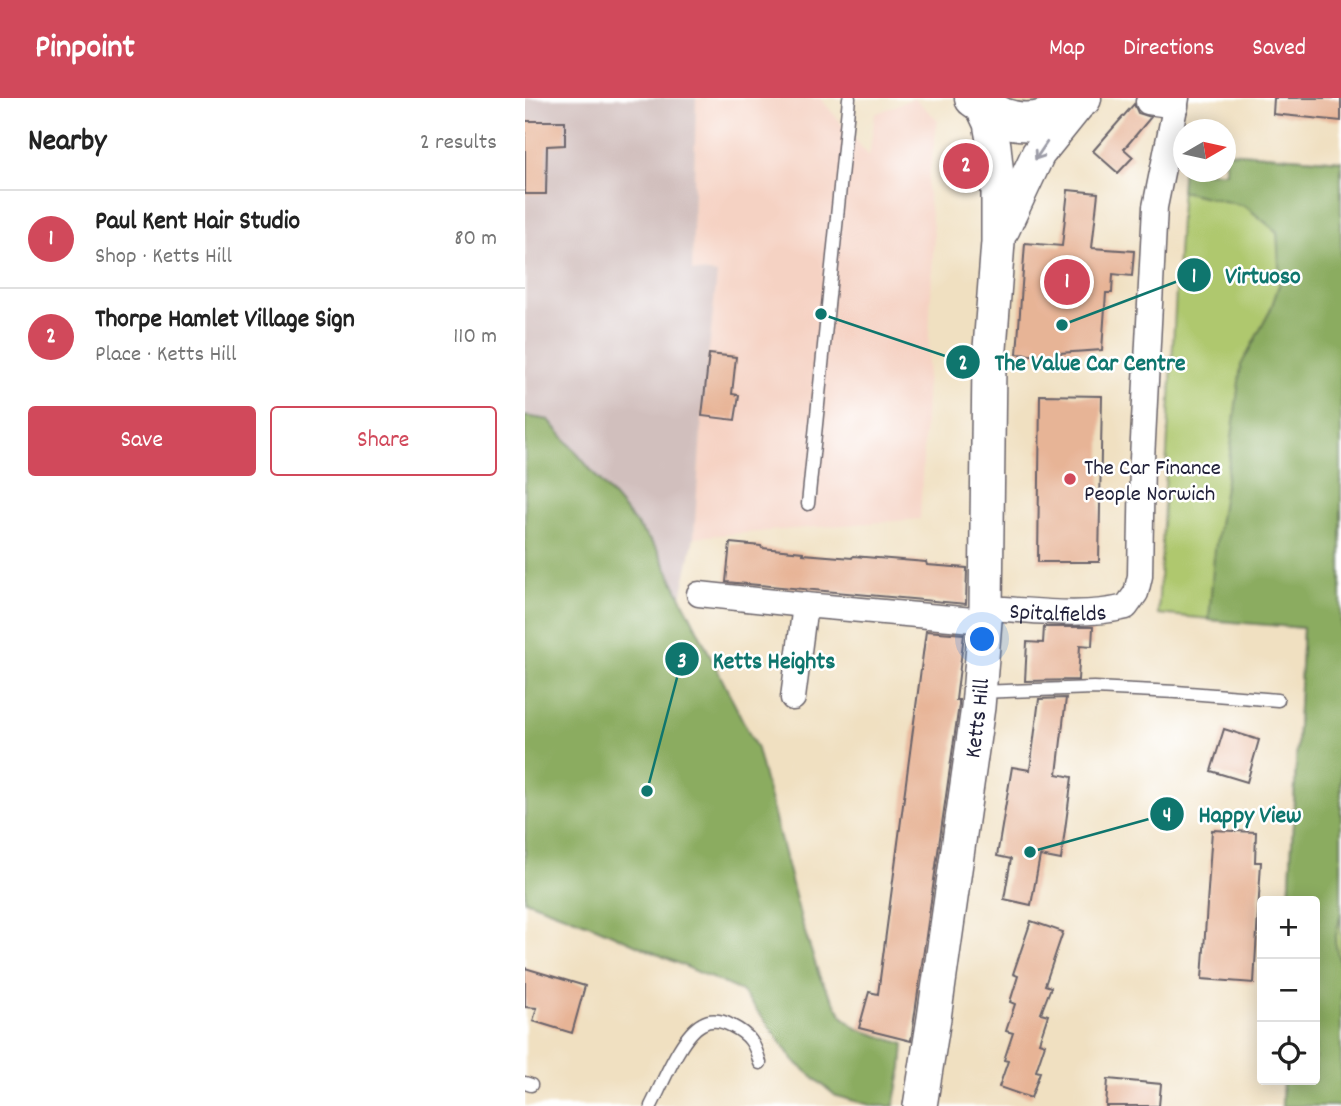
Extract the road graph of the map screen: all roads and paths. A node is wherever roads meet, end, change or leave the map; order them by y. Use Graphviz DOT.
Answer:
graph roads {
  1 [pos="849,98"];
  2 [pos="1082,98"];
  3 [pos="977,100"];
  4 [pos="1148,102"];
  5 [pos="1177,102"];
  6 [pos="998,242"];
  7 [pos="808,504"];
  8 [pos="699,594"];
  9 [pos="805,606"];
  10 [pos="985,615"];
  11 [pos="979,692"];
  12 [pos="793,698"];
  13 [pos="1278,700"];
  14 [pos="760,1063"];
  15 [pos="652,1106"];
  16 [pos="921,1106"];
  1 -- 7 [label="lane"];
  2 -- 3 [label="main road"];
  2 -- 6 [label="main road, Ketts Hill, one-way"];
  3 -- 6 [label="main road, Ketts Hill"];
  4 -- 5 [label="street, Spitalfields"];
  5 -- 10 [label="street, Spitalfields"];
  6 -- 10 [label="main road, Ketts Hill"];
  8 -- 9 [label="street, Spitalfields"];
  9 -- 10 [label="street, Spitalfields"];
  9 -- 12 [label="street"];
  10 -- 11 [label="main road, Ketts Hill"];
  11 -- 13 [label="lane"];
  11 -- 16 [label="main road, Ketts Hill"];
  14 -- 15 [label="lane"];
}
